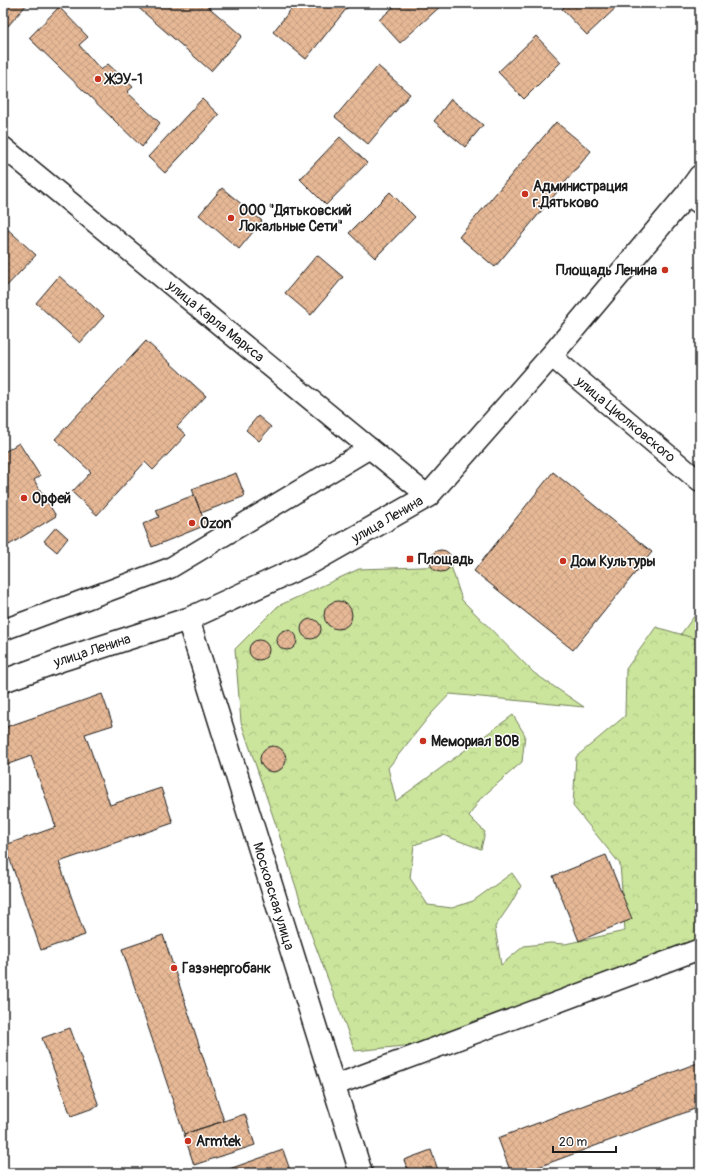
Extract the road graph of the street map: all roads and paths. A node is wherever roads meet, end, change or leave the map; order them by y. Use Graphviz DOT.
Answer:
graph roads {
  1 [pos="3,147"];
  2 [pos="700,176"];
  3 [pos="694,199"];
  4 [pos="551,356"];
  5 [pos="370,448"];
  6 [pos="700,482"];
  7 [pos="428,496"];
  8 [pos="188,619"];
  9 [pos="3,630"];
  10 [pos="3,681"];
  11 [pos="700,949"];
  12 [pos="333,1086"];
  13 [pos="360,1173"];
  1 -- 5 [label="street, улица Карла Маркса"];
  2 -- 3 [label="main road, улица Ленина"];
  3 -- 4 [label="main road, улица Ленина"];
  4 -- 6 [label="street, улица Циолковского"];
  4 -- 7 [label="main road, улица Ленина"];
  5 -- 7 [label="street, улица Карла Маркса"];
  5 -- 9 [label="street"];
  7 -- 8 [label="main road, улица Ленина"];
  8 -- 10 [label="main road, улица Ленина"];
  8 -- 12 [label="main road, Московская улица"];
  11 -- 12 [label="street"];
  12 -- 13 [label="main road, Московская улица"];
}
